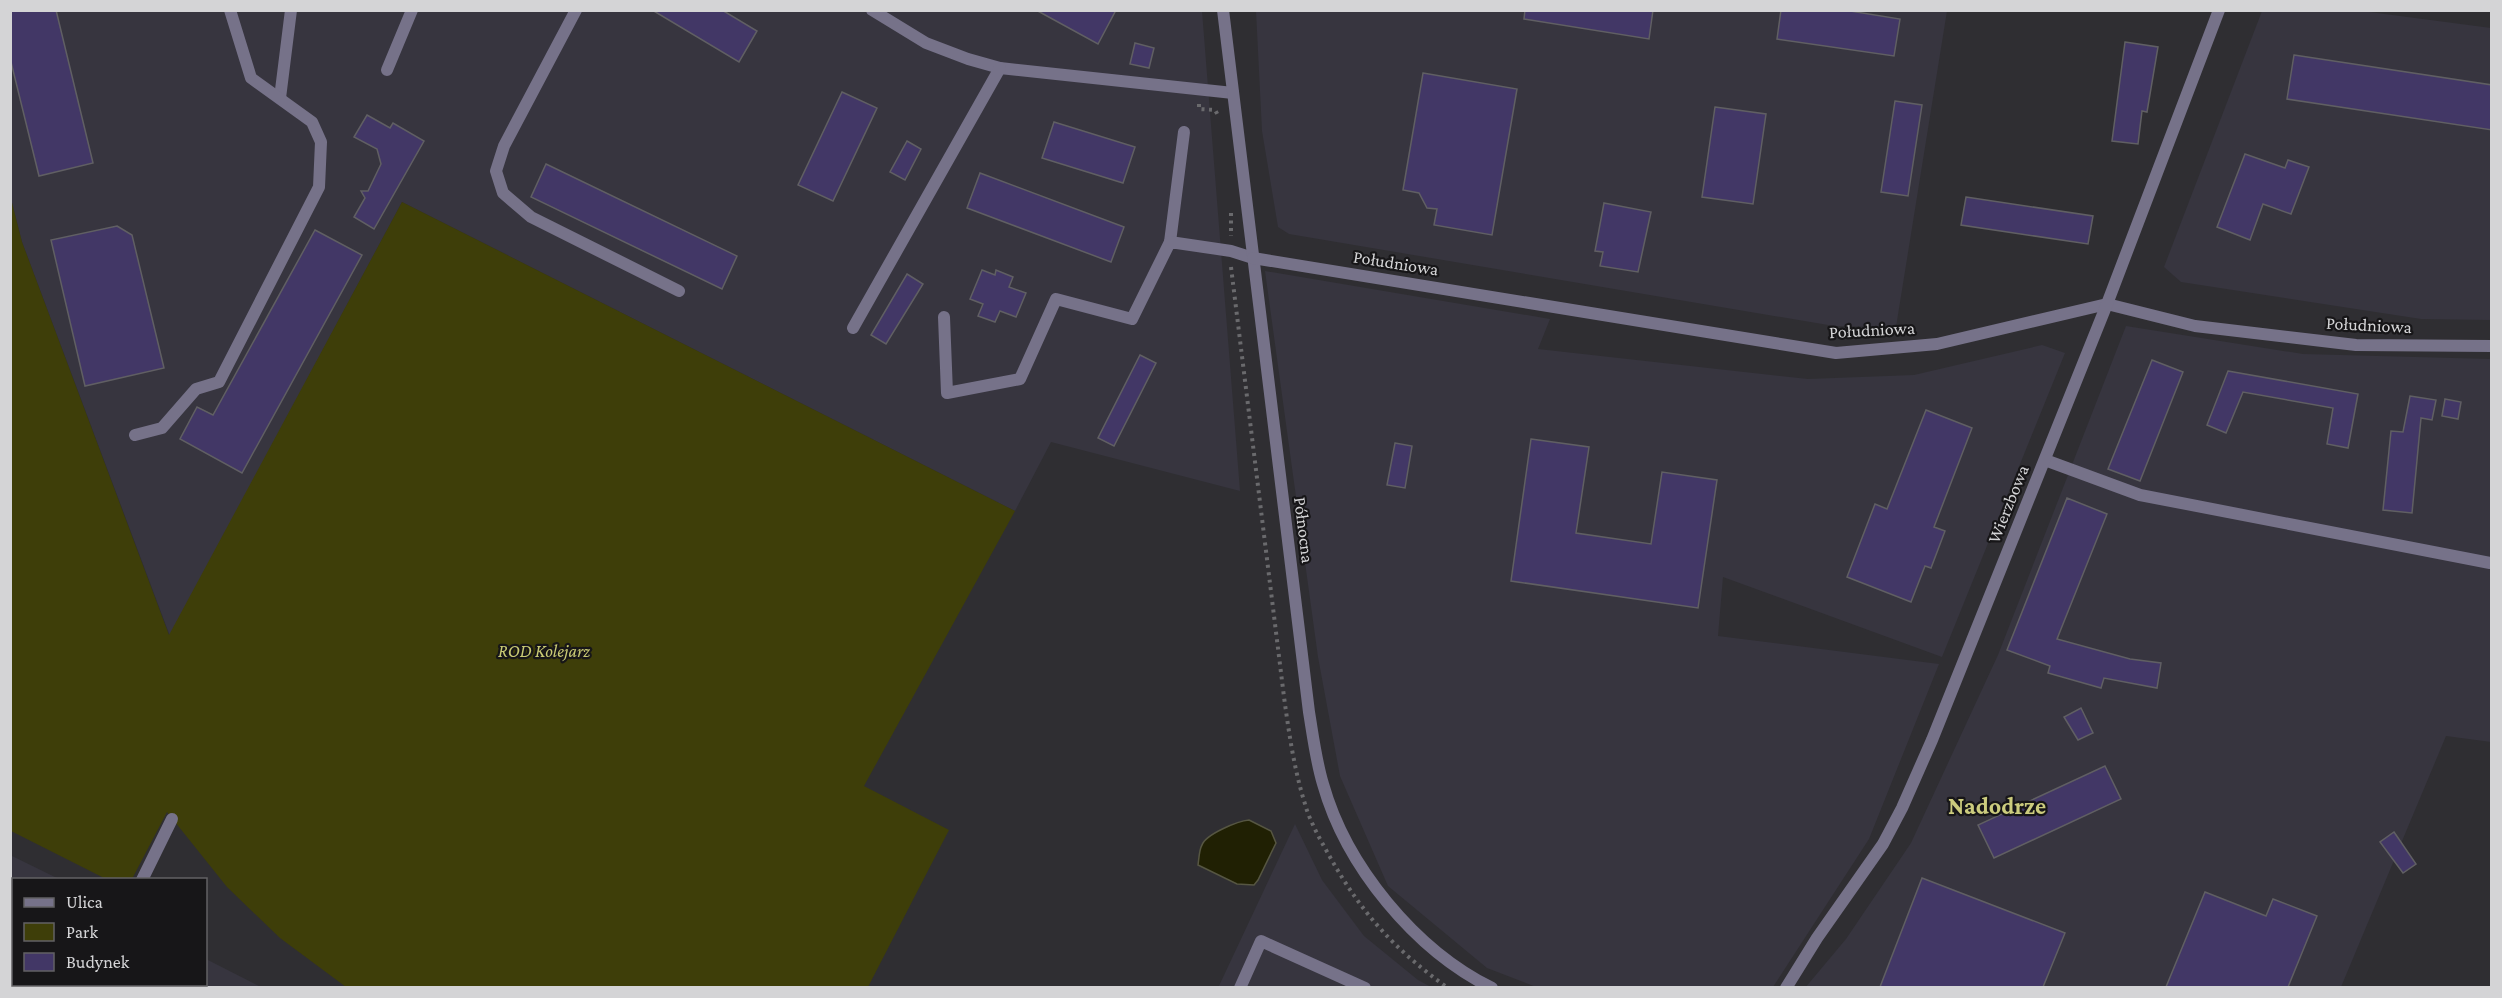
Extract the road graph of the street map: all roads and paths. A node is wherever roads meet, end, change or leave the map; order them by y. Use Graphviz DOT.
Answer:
graph roads {
  1 [pos="230,10"];
  2 [pos="291,10"];
  3 [pos="412,10"];
  4 [pos="576,10"];
  5 [pos="872,10"];
  6 [pos="1223,10"];
  7 [pos="2219,10"];
  8 [pos="1000,68"];
  9 [pos="387,70"];
  10 [pos="1233,93"];
  11 [pos="280,98"];
  12 [pos="1184,132"];
  13 [pos="1170,242"];
  14 [pos="1253,258"];
  15 [pos="679,291"];
  16 [pos="2107,304"];
  17 [pos="944,317"];
  18 [pos="853,328"];
  19 [pos="2492,346"];
  20 [pos="135,435"];
  21 [pos="2045,460"];
  22 [pos="2490,563"];
  23 [pos="172,819"];
  24 [pos="142,878"];
  25 [pos="1240,987"];
  26 [pos="1365,987"];
  27 [pos="1492,987"];
  28 [pos="1786,987"];
  1 -- 11 [label="street"];
  2 -- 11 [label="street"];
  3 -- 9 [label="street"];
  4 -- 15 [label="street"];
  5 -- 8 [label="street"];
  6 -- 10 [label="street, Północna"];
  7 -- 16 [label="street, Wierzbowa"];
  8 -- 10 [label="street"];
  8 -- 18 [label="street"];
  10 -- 14 [label="street, Północna"];
  11 -- 20 [label="street"];
  12 -- 13 [label="street"];
  13 -- 14 [label="street, Południowa"];
  13 -- 17 [label="street"];
  14 -- 16 [label="street, Południowa"];
  14 -- 27 [label="street, Północna"];
  16 -- 19 [label="street, Południowa"];
  16 -- 21 [label="street, Wierzbowa"];
  21 -- 22 [label="street"];
  21 -- 28 [label="street, Wierzbowa"];
  23 -- 24 [label="street"];
  25 -- 26 [label="street"];
}
